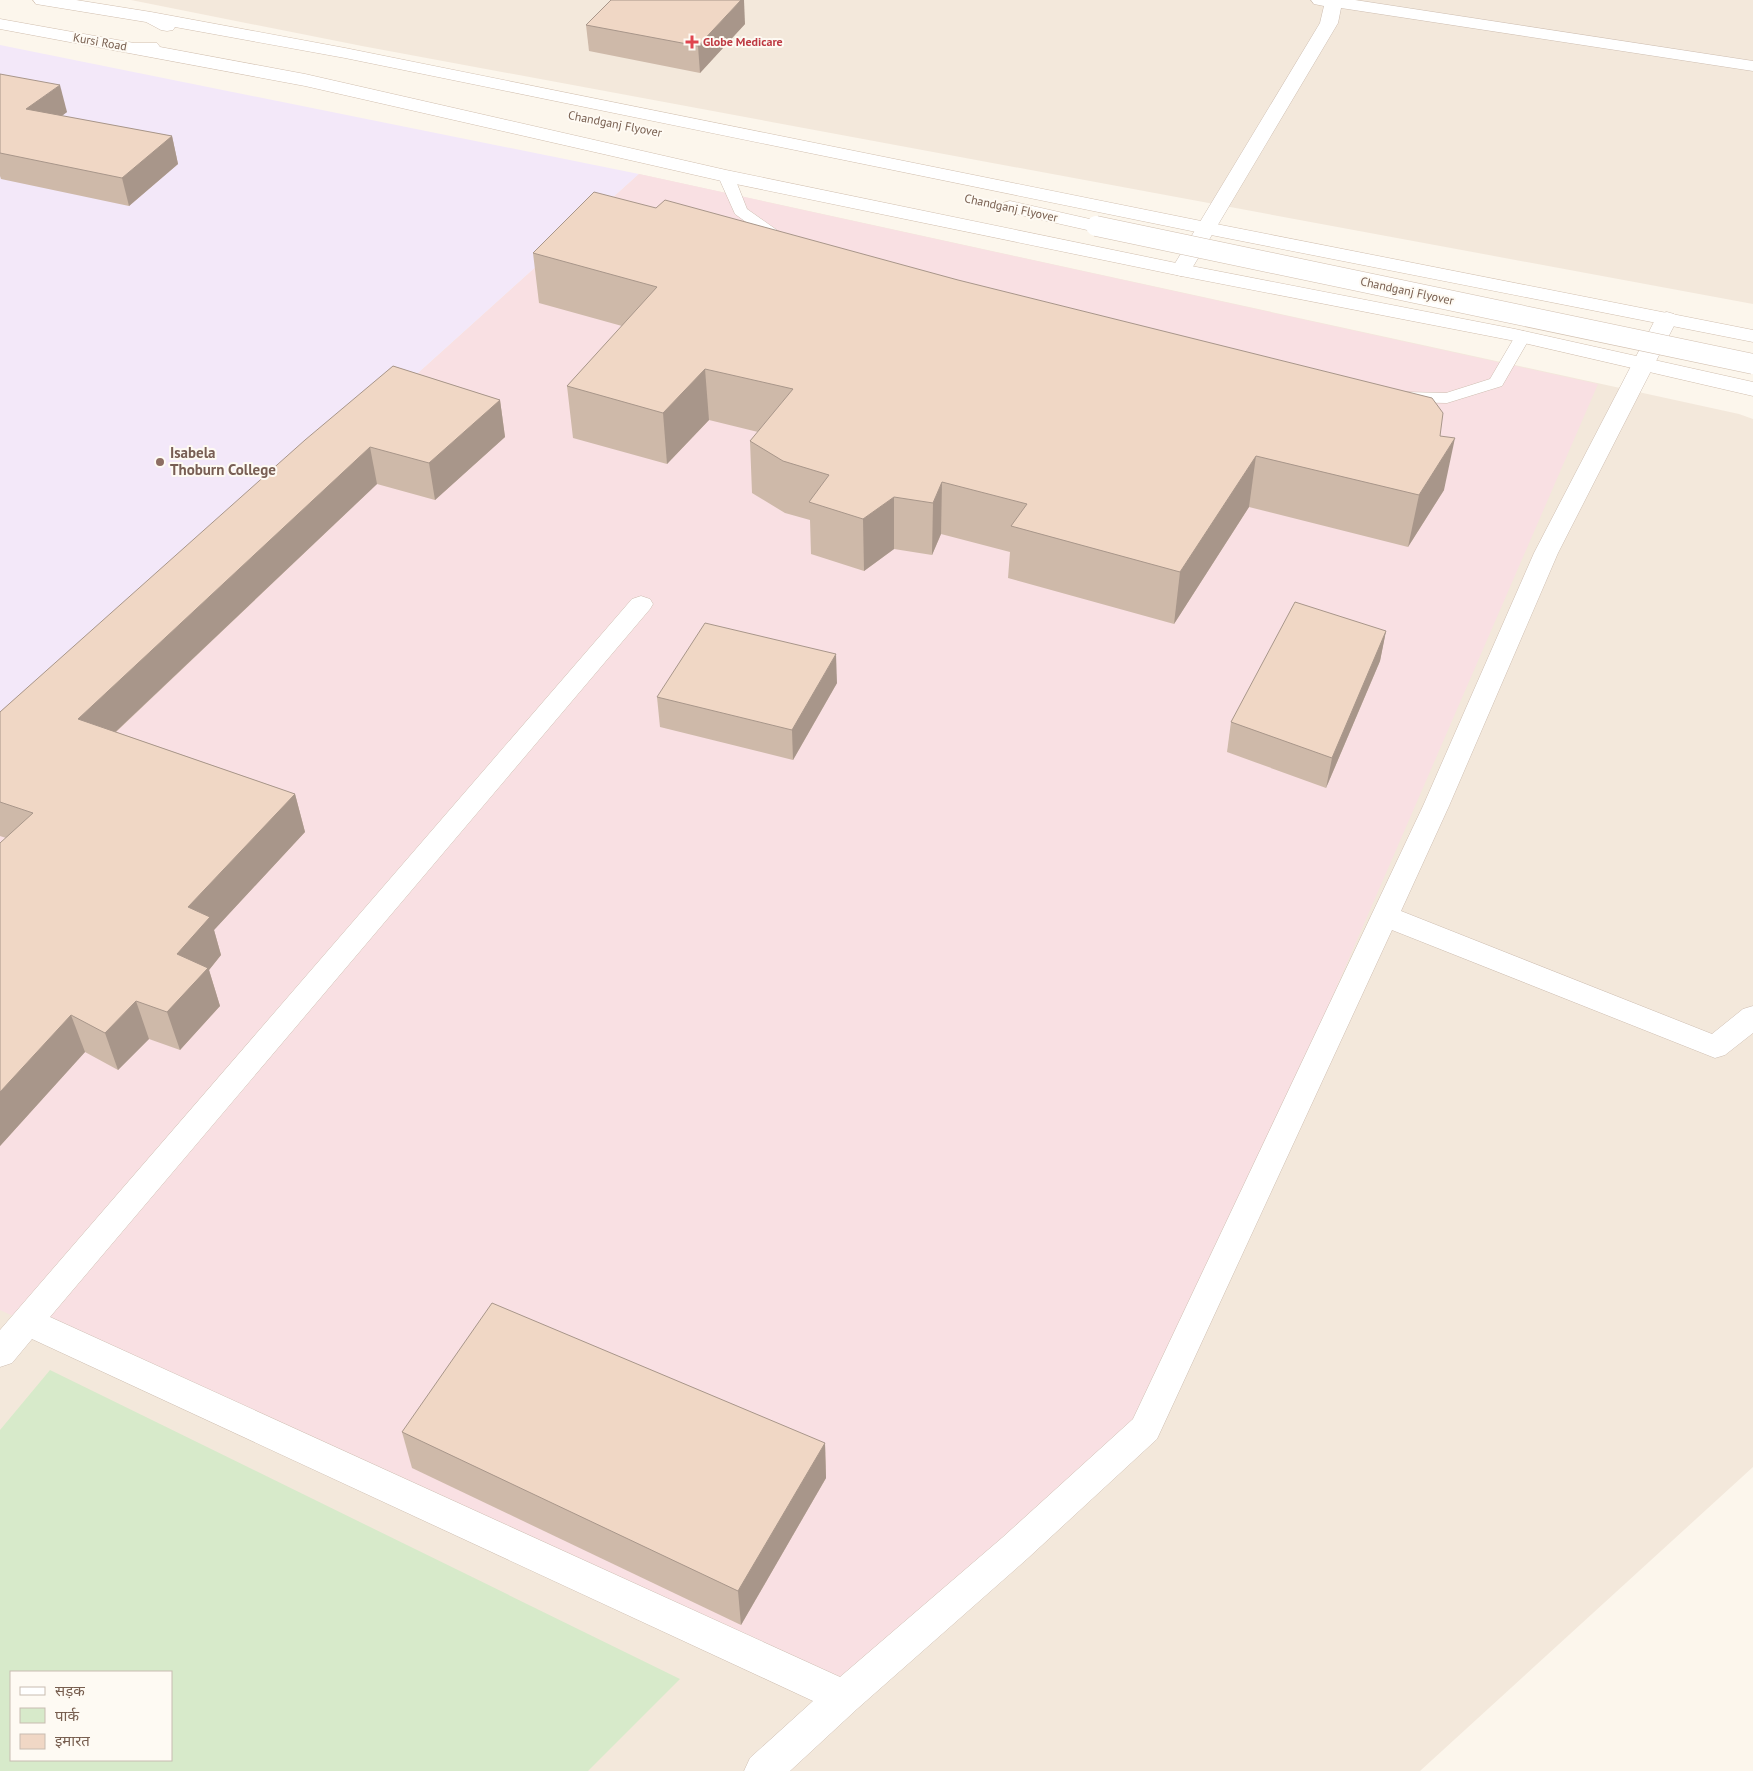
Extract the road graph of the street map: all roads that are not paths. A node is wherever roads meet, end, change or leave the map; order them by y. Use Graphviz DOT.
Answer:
graph roads {
  1 [pos="42,0"];
  2 [pos="1329,1"];
  3 [pos="152,17"];
  4 [pos="0,24"];
  5 [pos="200,44"];
  6 [pos="134,48"];
  7 [pos="1753,66"];
  8 [pos="394,82"];
  9 [pos="414,86"];
  10 [pos="726,176"];
  11 [pos="930,190"];
  12 [pos="989,203"];
  13 [pos="1206,228"];
  14 [pos="800,254"];
  15 [pos="1181,270"];
  16 [pos="1667,318"];
  17 [pos="1523,336"];
  18 [pos="1753,336"];
  19 [pos="1643,363"];
  20 [pos="1753,364"];
  21 [pos="1753,389"];
  22 [pos="1389,397"];
  23 [pos="641,604"];
  24 [pos="1384,916"];
  25 [pos="1753,1016"];
  26 [pos="28,1322"];
  27 [pos="0,1353"];
  28 [pos="844,1697"];
  29 [pos="763,1771"];
  1 -- 3 [label="street, Kursi Road"];
  2 -- 7 [label="street"];
  2 -- 13 [label="street"];
  3 -- 5 [label="street, Kursi Road"];
  3 -- 13 [label="street"];
  4 -- 6 [label="street, Kursi Road"];
  5 -- 6 [label="street, Kursi Road"];
  5 -- 8 [label="street, Kursi Road"];
  6 -- 10 [label="street"];
  9 -- 11 [label="street, Chandganj Flyover"];
  10 -- 14 [label="lane"];
  10 -- 15 [label="street"];
  12 -- 20 [label="street, Chandganj Flyover, bridge"];
  13 -- 15 [label="street"];
  13 -- 16 [label="street"];
  15 -- 17 [label="street"];
  16 -- 18 [label="street"];
  16 -- 19 [label="street"];
  17 -- 19 [label="street"];
  17 -- 22 [label="lane"];
  19 -- 21 [label="street"];
  19 -- 24 [label="street"];
  23 -- 26 [label="street"];
  24 -- 25 [label="street"];
  24 -- 28 [label="street"];
  26 -- 27 [label="street"];
  26 -- 28 [label="street"];
  28 -- 29 [label="street"];
}
